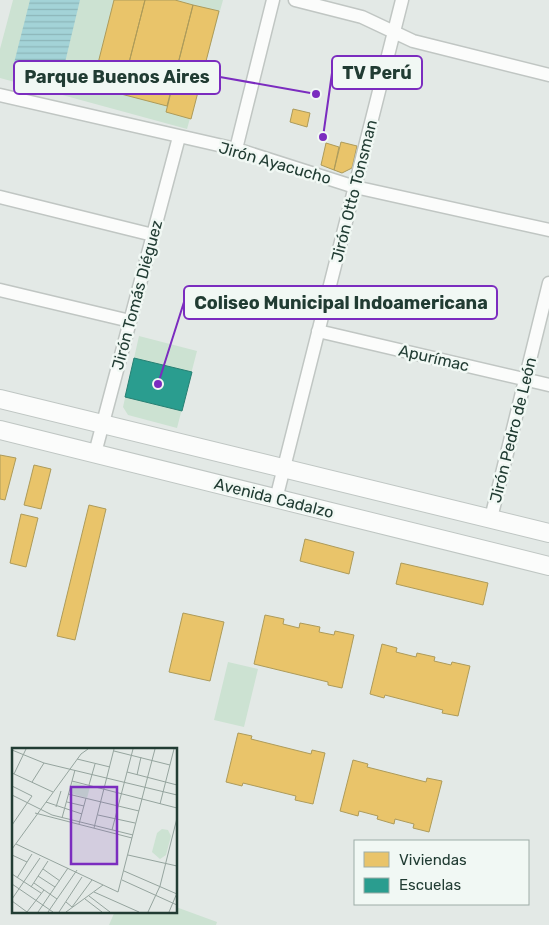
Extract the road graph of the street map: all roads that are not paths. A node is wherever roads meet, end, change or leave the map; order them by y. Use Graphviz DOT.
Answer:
graph roads {
  1 [pos="273,0"];
  2 [pos="295,0"];
  3 [pos="402,0"];
  4 [pos="394,32"];
  5 [pos="549,75"];
  6 [pos="0,95"];
  7 [pos="179,137"];
  8 [pos="236,149"];
  9 [pos="355,187"];
  10 [pos="0,197"];
  11 [pos="549,230"];
  12 [pos="153,235"];
  13 [pos="549,283"];
  14 [pos="0,290"];
  15 [pos="130,321"];
  16 [pos="318,330"];
  17 [pos="525,380"];
  18 [pos="549,385"];
  19 [pos="0,399"];
  20 [pos="103,423"];
  21 [pos="0,430"];
  22 [pos="95,454"];
  23 [pos="284,468"];
  24 [pos="276,499"];
  25 [pos="491,518"];
  26 [pos="549,533"];
  27 [pos="549,566"];
  1 -- 8 [label="street"];
  2 -- 4 [label="street"];
  3 -- 4 [label="street, Jirón Otto Tonsman"];
  4 -- 5 [label="street"];
  4 -- 9 [label="street, Jirón Otto Tonsman"];
  6 -- 7 [label="street, Jirón Ayacucho"];
  7 -- 8 [label="street, Jirón Ayacucho"];
  7 -- 12 [label="street, Jirón Tomás Diéguez"];
  8 -- 9 [label="street, Jirón Ayacucho"];
  9 -- 11 [label="street, Jirón Ayacucho"];
  9 -- 16 [label="street, Jirón Otto Tonsman"];
  10 -- 12 [label="street"];
  12 -- 15 [label="street, Jirón Tomás Diéguez"];
  13 -- 17 [label="street, Jirón Pedro de León"];
  14 -- 15 [label="street"];
  15 -- 20 [label="street, Jirón Tomás Diéguez"];
  16 -- 17 [label="street, Apurímac"];
  16 -- 23 [label="street, Jirón Otto Tonsman"];
  17 -- 18 [label="street, Apurímac"];
  17 -- 25 [label="street, Jirón Pedro de León"];
  19 -- 20 [label="street, Avenida Cadalzo"];
  20 -- 22 [label="street, Jirón Tomás Diéguez"];
  20 -- 23 [label="street, Avenida Cadalzo"];
  21 -- 22 [label="street, Avenida Cadalzo"];
  22 -- 24 [label="street, Avenida Cadalzo"];
  23 -- 24 [label="street, Jirón Otto Tonsman"];
  23 -- 25 [label="street, Avenida Cadalzo"];
  24 -- 27 [label="street, Avenida Cadalzo"];
  25 -- 26 [label="street, Avenida Cadalzo"];
}
